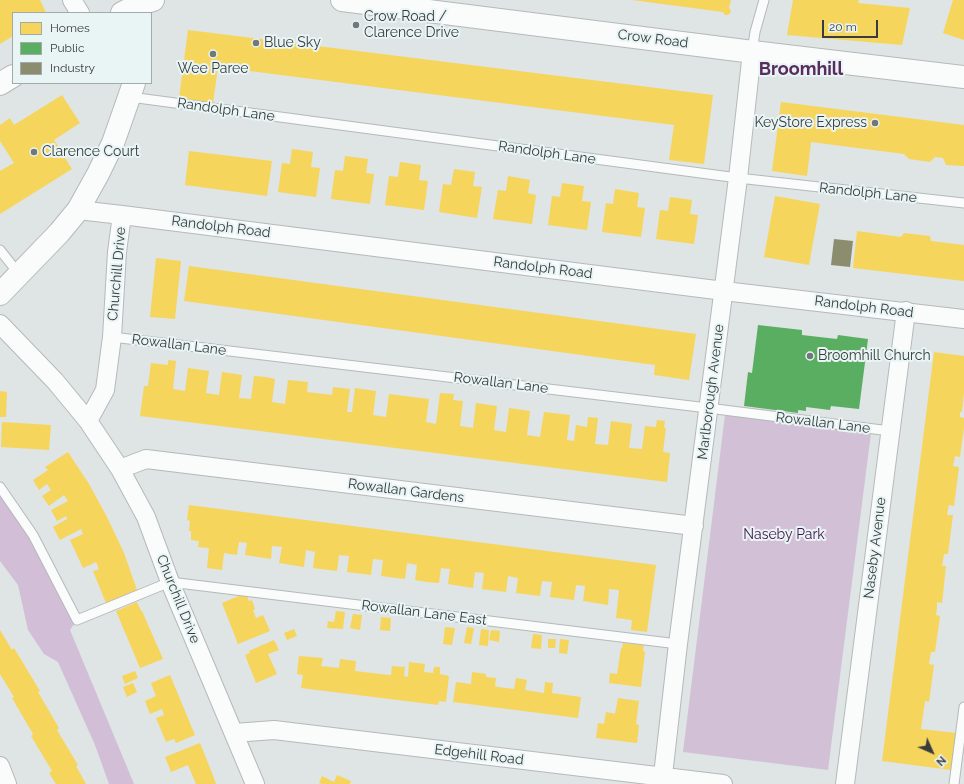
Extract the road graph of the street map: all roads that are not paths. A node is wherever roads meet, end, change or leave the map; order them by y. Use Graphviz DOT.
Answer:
graph roads {
  1 [pos="72,0"];
  2 [pos="342,0"];
  3 [pos="764,0"];
  4 [pos="79,12"];
  5 [pos="752,52"];
  6 [pos="12,77"];
  7 [pos="964,77"];
  8 [pos="0,84"];
  9 [pos="132,90"];
  10 [pos="738,178"];
  11 [pos="964,203"];
  12 [pos="78,210"];
  13 [pos="122,215"];
  14 [pos="0,250"];
  15 [pos="19,274"];
  16 [pos="724,291"];
  17 [pos="0,294"];
  18 [pos="906,312"];
  19 [pos="964,319"];
  20 [pos="0,324"];
  21 [pos="112,337"];
  22 [pos="708,408"];
  23 [pos="88,421"];
  24 [pos="890,431"];
  25 [pos="120,469"];
  26 [pos="0,487"];
  27 [pos="694,526"];
  28 [pos="170,582"];
  29 [pos="678,644"];
  30 [pos="964,707"];
  31 [pos="234,733"];
  32 [pos="662,780"];
  33 [pos="255,784"];
  34 [pos="723,784"];
  35 [pos="845,784"];
  36 [pos="954,784"];
  1 -- 4 [label="street"];
  2 -- 5 [label="street, Crow Road"];
  3 -- 5 [label="lane, Marlborough Avenue"];
  5 -- 7 [label="street, Crow Road"];
  5 -- 10 [label="street, Marlborough Avenue"];
  6 -- 8 [label="street"];
  9 -- 10 [label="lane, Randolph Lane"];
  9 -- 12 [label="street"];
  10 -- 11 [label="lane, Randolph Lane"];
  10 -- 16 [label="street, Marlborough Avenue"];
  12 -- 13 [label="street, Churchill Drive"];
  12 -- 15 [label="street"];
  13 -- 16 [label="street, Randolph Road"];
  13 -- 21 [label="street, Churchill Drive"];
  14 -- 15 [label="lane"];
  15 -- 17 [label="street"];
  16 -- 18 [label="street, Randolph Road"];
  16 -- 22 [label="street, Marlborough Avenue"];
  18 -- 19 [label="street, Randolph Road"];
  18 -- 24 [label="street, Naseby Avenue"];
  20 -- 23 [label="street, Churchill Drive"];
  21 -- 22 [label="lane, Rowallan Lane"];
  21 -- 23 [label="street, Churchill Drive"];
  22 -- 24 [label="lane, Rowallan Lane"];
  22 -- 27 [label="street, Marlborough Avenue"];
  23 -- 25 [label="street, Churchill Drive"];
  24 -- 35 [label="street, Naseby Avenue"];
  25 -- 27 [label="street, Rowallan Gardens"];
  25 -- 28 [label="street, Churchill Drive"];
  26 -- 28 [label="lane"];
  27 -- 29 [label="street, Marlborough Avenue"];
  28 -- 29 [label="lane, Rowallan Lane East"];
  28 -- 31 [label="street, Churchill Drive"];
  29 -- 32 [label="street, Marlborough Avenue"];
  30 -- 36 [label="lane"];
  31 -- 32 [label="street, Edgehill Road"];
  31 -- 33 [label="street, Churchill Drive"];
  32 -- 34 [label="street, Edgehill Road"];
}
